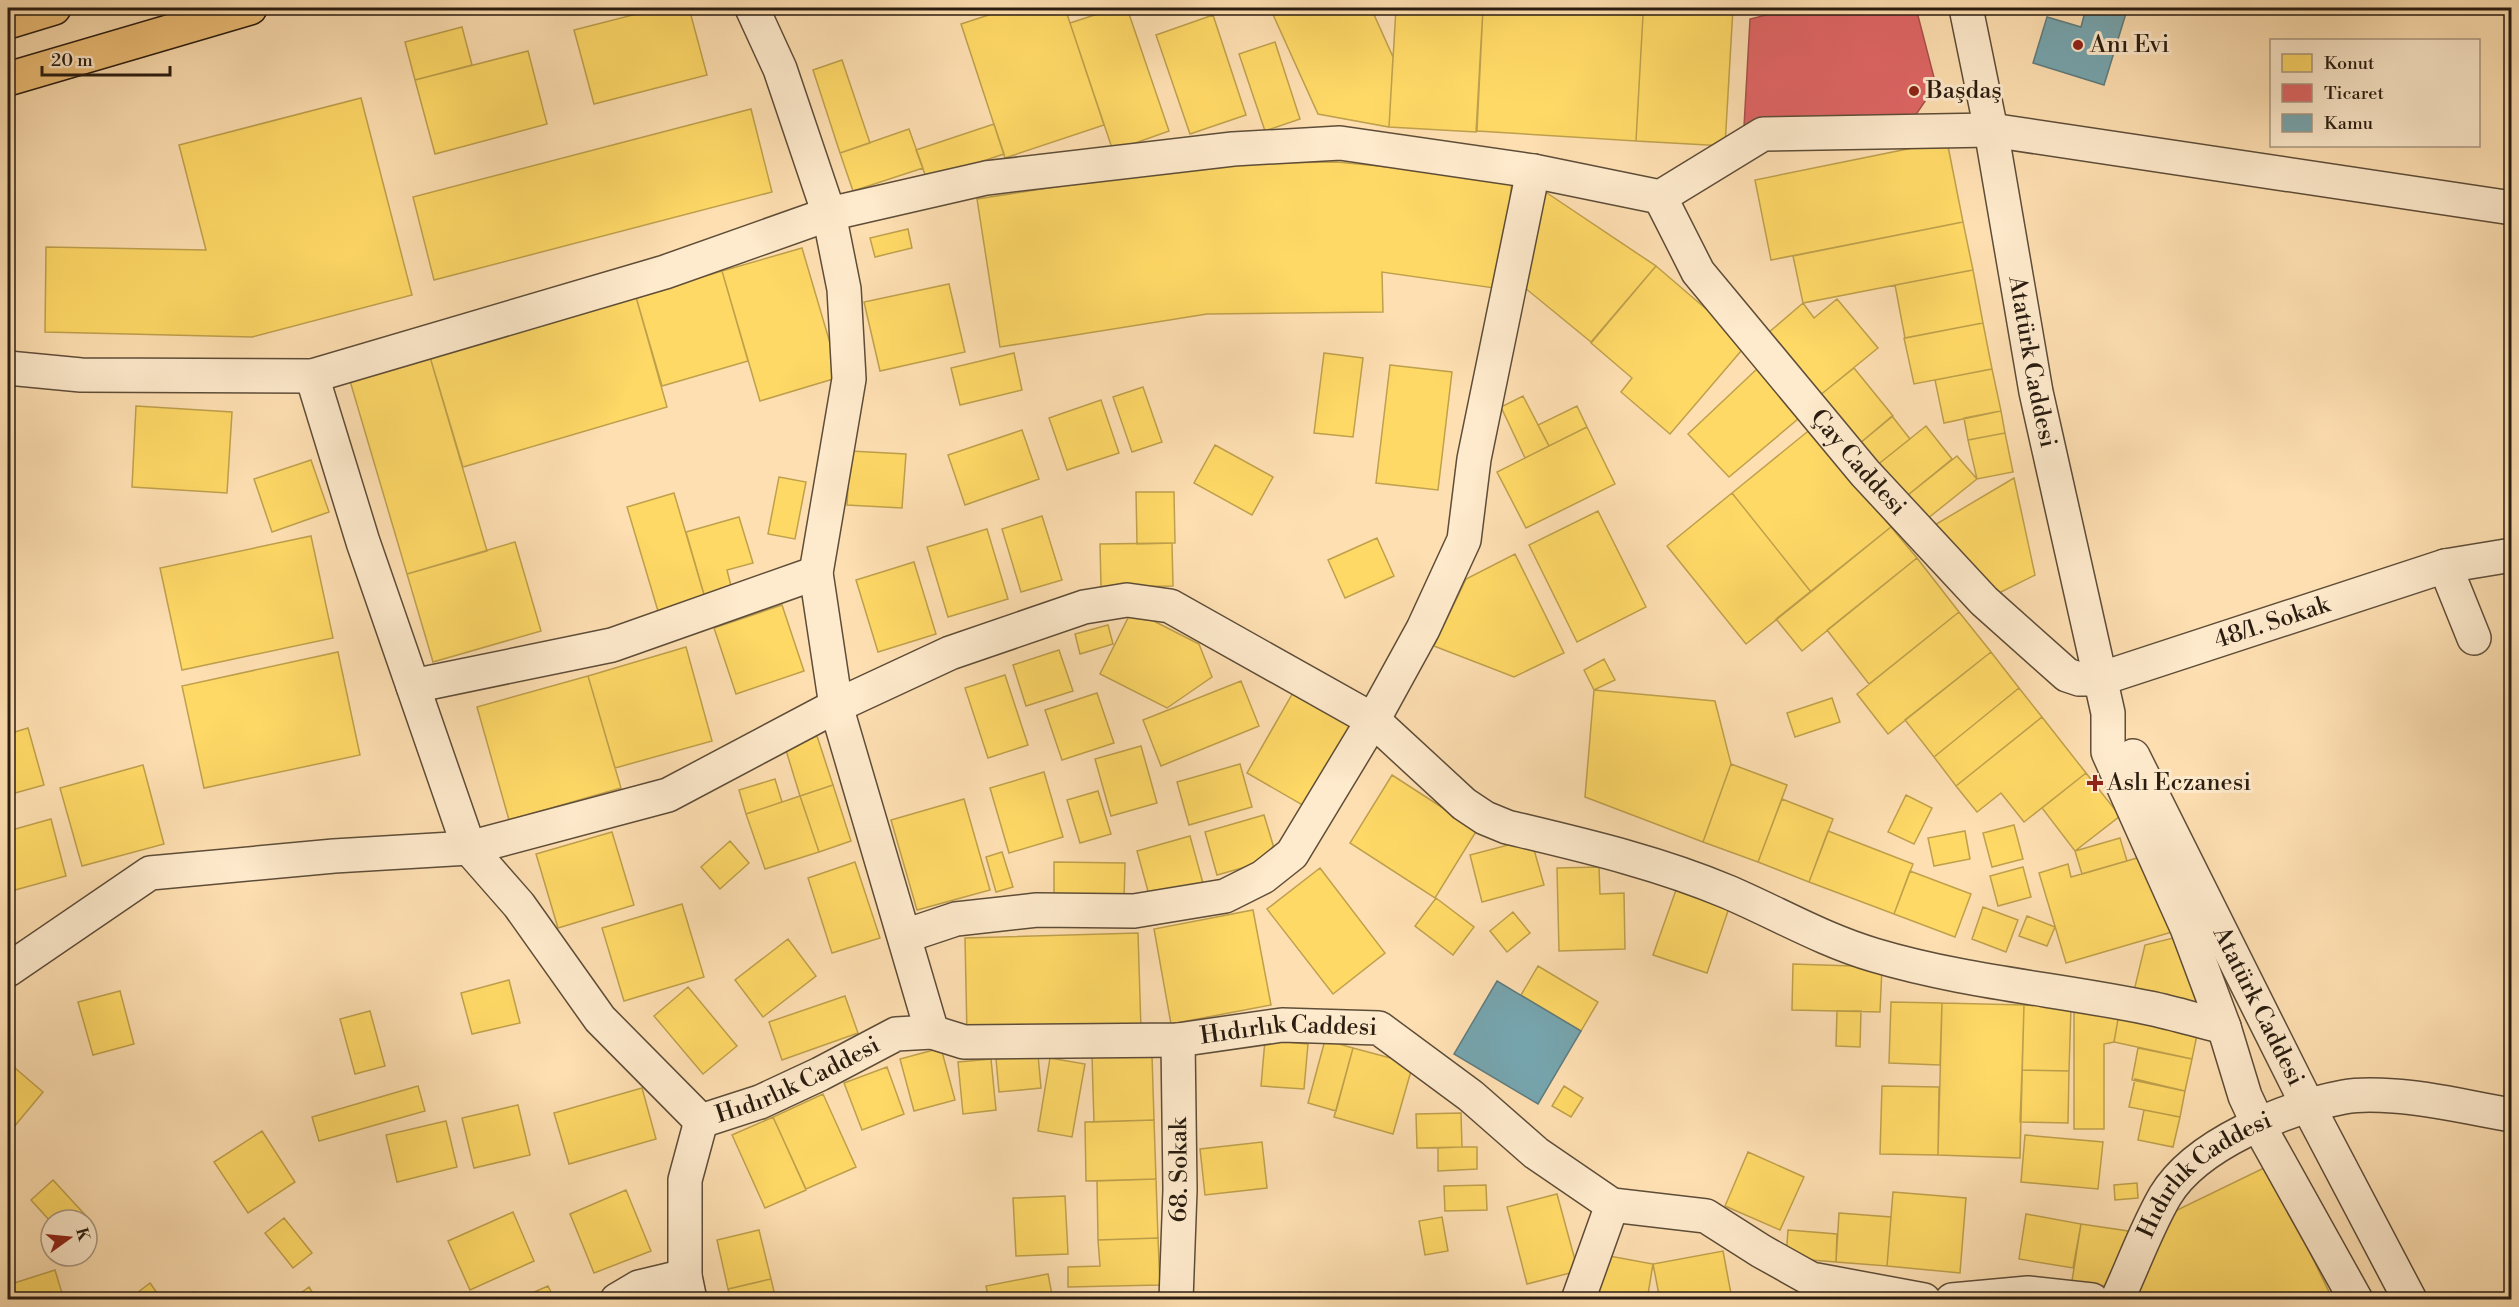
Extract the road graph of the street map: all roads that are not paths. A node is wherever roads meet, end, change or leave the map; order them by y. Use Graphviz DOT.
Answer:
graph roads {
  1 [pos="54,8"];
  2 [pos="250,8"];
  3 [pos="752,8"];
  4 [pos="1966,8"];
  5 [pos="8,22"];
  6 [pos="8,79"];
  7 [pos="1991,130"];
  8 [pos="1533,171"];
  9 [pos="1660,197"];
  10 [pos="2511,208"];
  11 [pos="829,214"];
  12 [pos="8,368"];
  13 [pos="312,376"];
  14 [pos="2511,555"];
  15 [pos="2445,566"];
  16 [pos="816,573"];
  17 [pos="2474,638"];
  18 [pos="2100,679"];
  19 [pos="413,686"];
  20 [pos="836,706"];
  21 [pos="2108,713"];
  22 [pos="1373,720"];
  23 [pos="469,848"];
  24 [pos="905,936"];
  25 [pos="8,970"];
  26 [pos="2224,1027"];
  27 [pos="932,1032"];
  28 [pos="1178,1040"];
  29 [pos="2308,1106"];
  30 [pos="2511,1115"];
  31 [pos="701,1121"];
  32 [pos="2259,1126"];
  33 [pos="1612,1204"];
  34 [pos="688,1288"];
  35 [pos="617,1299"];
  36 [pos="1176,1299"];
  37 [pos="1578,1299"];
  38 [pos="1924,1299"];
  39 [pos="1952,1299"];
  40 [pos="2092,1299"];
  41 [pos="2117,1299"];
  42 [pos="2356,1299"];
  43 [pos="2410,1299"];
  1 -- 5 [label="main road"];
  2 -- 6 [label="main road"];
  3 -- 11 [label="street"];
  4 -- 7 [label="street, Atatürk Caddesi"];
  7 -- 9 [label="street"];
  7 -- 10 [label="street"];
  7 -- 18 [label="street, Atatürk Caddesi"];
  8 -- 9 [label="street"];
  8 -- 11 [label="street"];
  8 -- 22 [label="street"];
  9 -- 18 [label="street, Çay Caddesi"];
  11 -- 13 [label="street"];
  11 -- 16 [label="street"];
  12 -- 13 [label="street"];
  13 -- 19 [label="street"];
  14 -- 15 [label="street, 48/1. Sokak"];
  15 -- 17 [label="street"];
  15 -- 18 [label="street, 48/1. Sokak"];
  16 -- 19 [label="street"];
  16 -- 20 [label="street"];
  18 -- 21 [label="street, Atatürk Caddesi"];
  19 -- 23 [label="street"];
  20 -- 22 [label="street"];
  20 -- 23 [label="street"];
  20 -- 24 [label="street"];
  21 -- 26 [label="street, Atatürk Caddesi"];
  21 -- 29 [label="street, Atatürk Caddesi"];
  22 -- 24 [label="street"];
  22 -- 26 [label="street"];
  23 -- 25 [label="street"];
  23 -- 31 [label="street"];
  24 -- 27 [label="street"];
  26 -- 32 [label="street, Atatürk Caddesi"];
  27 -- 28 [label="street, Hıdırlık Caddesi"];
  27 -- 31 [label="street, Hıdırlık Caddesi"];
  28 -- 33 [label="street, Hıdırlık Caddesi"];
  28 -- 36 [label="street, 68. Sokak"];
  29 -- 30 [label="street, Hıdırlık Caddesi"];
  29 -- 32 [label="street, Hıdırlık Caddesi"];
  29 -- 43 [label="street, Atatürk Caddesi"];
  31 -- 34 [label="street"];
  32 -- 41 [label="street, Hıdırlık Caddesi"];
  32 -- 42 [label="street, Atatürk Caddesi"];
  33 -- 37 [label="street"];
  33 -- 38 [label="street, Hıdırlık Caddesi"];
  34 -- 35 [label="street"];
  39 -- 40 [label="street"];
}
